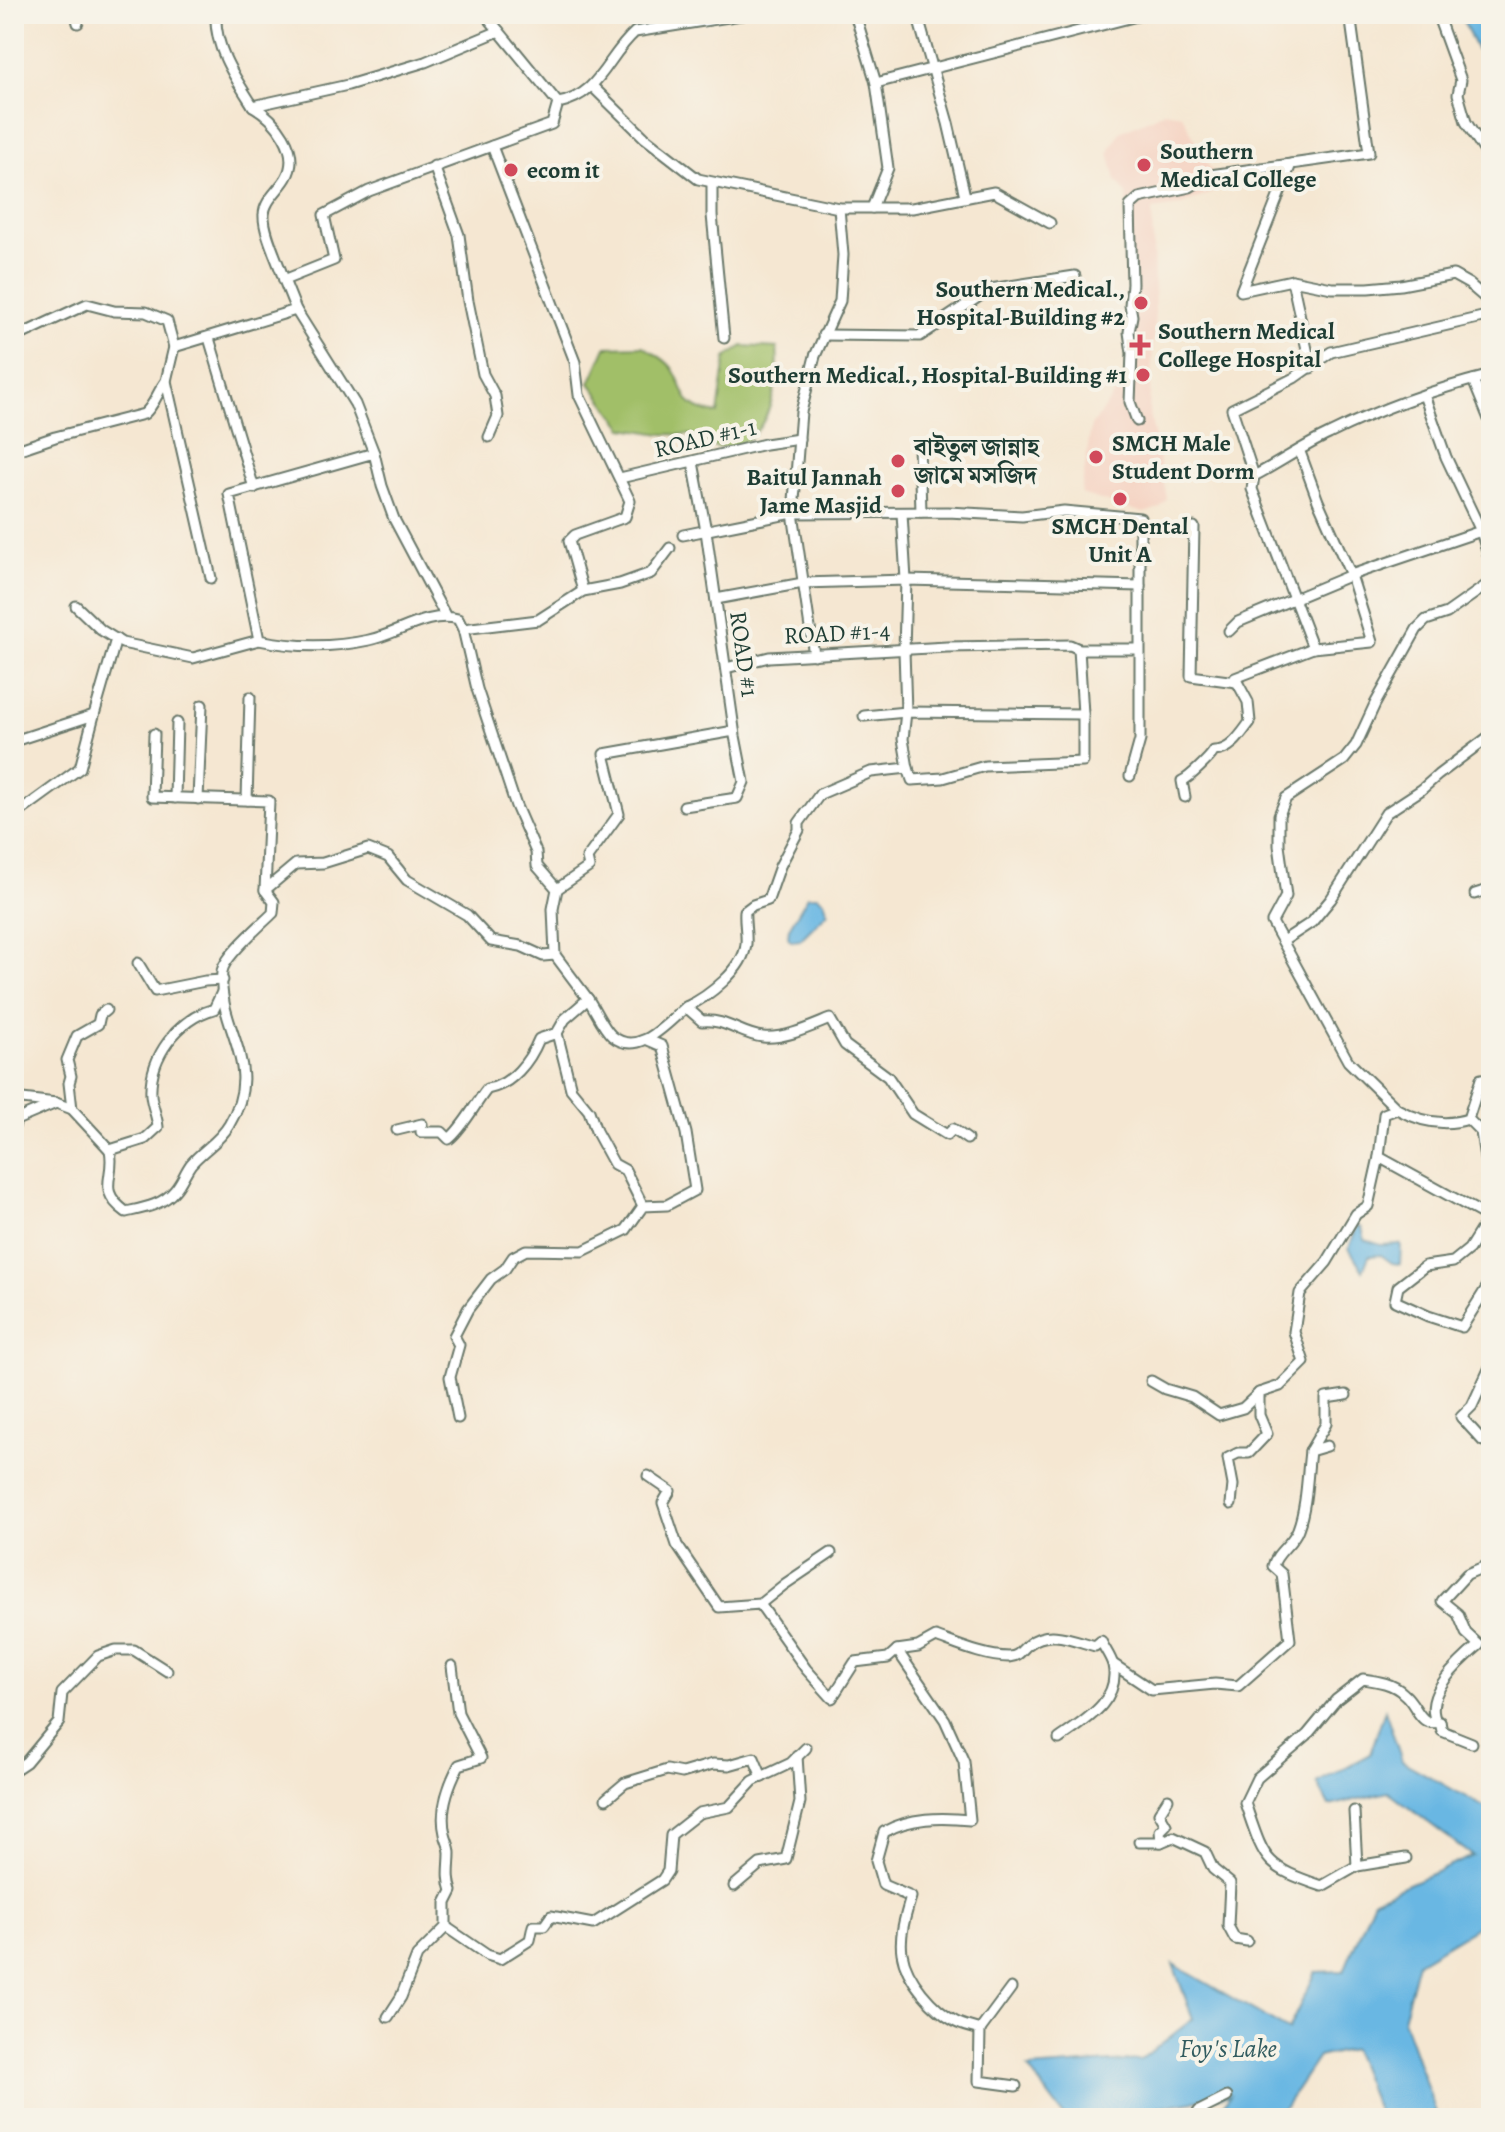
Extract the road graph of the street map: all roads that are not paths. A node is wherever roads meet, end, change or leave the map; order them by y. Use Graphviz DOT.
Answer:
graph roads {
  1 [pos="216,14"];
  2 [pos="485,14"];
  3 [pos="747,14"];
  4 [pos="855,14"];
  5 [pos="917,14"];
  6 [pos="1145,14"];
  7 [pos="1350,14"];
  8 [pos="1437,14"];
  9 [pos="499,31"];
  10 [pos="933,68"];
  11 [pos="876,83"];
  12 [pos="593,87"];
  13 [pos="558,103"];
  14 [pos="253,106"];
  15 [pos="492,146"];
  16 [pos="1491,161"];
  17 [pos="1291,164"];
  18 [pos="434,166"];
  19 [pos="712,183"];
  20 [pos="965,196"];
  21 [pos="839,208"];
  22 [pos="872,208"];
  23 [pos="1050,223"];
  24 [pos="1075,276"];
  25 [pos="284,280"];
  26 [pos="1292,280"];
  27 [pos="1491,303"];
  28 [pos="296,310"];
  29 [pos="1491,315"];
  30 [pos="823,335"];
  31 [pos="14,338"];
  32 [pos="209,338"];
  33 [pos="724,338"];
  34 [pos="174,347"];
  35 [pos="1311,368"];
  36 [pos="1491,375"];
  37 [pos="1473,380"];
  38 [pos="166,381"];
  39 [pos="1424,395"];
  40 [pos="1137,421"];
  41 [pos="1491,424"];
  42 [pos="489,437"];
  43 [pos="799,439"];
  44 [pos="932,445"];
  45 [pos="14,451"];
  46 [pos="1300,452"];
  47 [pos="374,453"];
  48 [pos="693,462"];
  49 [pos="1254,476"];
  50 [pos="620,478"];
  51 [pos="254,488"];
  52 [pos="921,512"];
  53 [pos="793,513"];
  54 [pos="902,513"];
  55 [pos="1194,527"];
  56 [pos="706,531"];
  57 [pos="1481,531"];
  58 [pos="683,535"];
  59 [pos="670,548"];
  60 [pos="1491,564"];
  61 [pos="1351,575"];
  62 [pos="211,578"];
  63 [pos="906,580"];
  64 [pos="1491,582"];
  65 [pos="803,583"];
  66 [pos="1140,586"];
  67 [pos="583,591"];
  68 [pos="716,599"];
  69 [pos="1294,599"];
  70 [pos="76,606"];
  71 [pos="445,615"];
  72 [pos="463,629"];
  73 [pos="1229,631"];
  74 [pos="116,639"];
  75 [pos="259,640"];
  76 [pos="1313,648"];
  77 [pos="1079,649"];
  78 [pos="1138,649"];
  79 [pos="904,650"];
  80 [pos="814,655"];
  81 [pos="726,668"];
  82 [pos="1236,682"];
  83 [pos="250,697"];
  84 [pos="202,705"];
  85 [pos="906,712"];
  86 [pos="1083,714"];
  87 [pos="94,715"];
  88 [pos="864,716"];
  89 [pos="177,723"];
  90 [pos="734,731"];
  91 [pos="154,734"];
  92 [pos="1491,735"];
  93 [pos="14,741"];
  94 [pos="908,768"];
  95 [pos="1130,776"];
  96 [pos="1185,797"];
  97 [pos="175,798"];
  98 [pos="198,799"];
  99 [pos="247,800"];
  100 [pos="684,806"];
  101 [pos="14,816"];
  102 [pos="557,889"];
  103 [pos="1491,889"];
  104 [pos="265,890"];
  105 [pos="1475,894"];
  106 [pos="1283,941"];
  107 [pos="555,955"];
  108 [pos="138,963"];
  109 [pos="223,980"];
  110 [pos="222,992"];
  111 [pos="588,999"];
  112 [pos="686,1007"];
  113 [pos="106,1010"];
  114 [pos="557,1033"];
  115 [pos="648,1040"];
  116 [pos="1491,1078"];
  117 [pos="14,1098"];
  118 [pos="56,1103"];
  119 [pos="72,1109"];
  120 [pos="1397,1109"];
  121 [pos="1468,1119"];
  122 [pos="14,1127"];
  123 [pos="397,1130"];
  124 [pos="967,1139"];
  125 [pos="110,1150"];
  126 [pos="1379,1157"];
  127 [pos="1486,1164"];
  128 [pos="643,1206"];
  129 [pos="1490,1215"];
  130 [pos="1491,1281"];
  131 [pos="1491,1365"];
  132 [pos="1151,1381"];
  133 [pos="1259,1393"];
  134 [pos="1346,1395"];
  135 [pos="458,1418"];
  136 [pos="1491,1443"];
  137 [pos="1327,1446"];
  138 [pos="1310,1451"];
  139 [pos="648,1476"];
  140 [pos="1231,1504"];
  141 [pos="831,1553"];
  142 [pos="1491,1564"];
  143 [pos="760,1604"];
  144 [pos="897,1650"];
  145 [pos="1113,1664"];
  146 [pos="452,1666"];
  147 [pos="167,1671"];
  148 [pos="1440,1722"];
  149 [pos="1059,1739"];
  150 [pos="1472,1743"];
  151 [pos="806,1748"];
  152 [pos="797,1756"];
  153 [pos="14,1770"];
  154 [pos="762,1777"];
  155 [pos="606,1799"];
  156 [pos="1168,1799"];
  157 [pos="1354,1811"];
  158 [pos="1139,1842"];
  159 [pos="1161,1842"];
  160 [pos="1406,1858"];
  161 [pos="1357,1866"];
  162 [pos="734,1886"];
  163 [pos="446,1927"];
  164 [pos="1247,1941"];
  165 [pos="1011,1988"];
  166 [pos="388,2017"];
  167 [pos="980,2030"];
  168 [pos="1016,2086"];
  169 [pos="1227,2097"];
  170 [pos="1194,2118"];
  1 -- 14 [label="street"];
  2 -- 9 [label="street"];
  3 -- 12 [label="street"];
  4 -- 11 [label="street"];
  5 -- 10 [label="street"];
  6 -- 10 [label="street"];
  7 -- 17 [label="street"];
  8 -- 16 [label="street"];
  9 -- 13 [label="street"];
  9 -- 14 [label="street"];
  10 -- 11 [label="street"];
  10 -- 20 [label="street"];
  11 -- 22 [label="street"];
  12 -- 13 [label="street"];
  12 -- 19 [label="street"];
  13 -- 15 [label="street"];
  14 -- 25 [label="street"];
  15 -- 18 [label="street"];
  15 -- 50 [label="street"];
  17 -- 26 [label="street"];
  17 -- 40 [label="street"];
  18 -- 25 [label="street"];
  18 -- 42 [label="street"];
  19 -- 21 [label="street"];
  19 -- 33 [label="street"];
  20 -- 22 [label="street"];
  20 -- 23 [label="street"];
  21 -- 22 [label="street"];
  21 -- 30 [label="street"];
  24 -- 30 [label="street"];
  25 -- 28 [label="street"];
  26 -- 27 [label="street"];
  26 -- 35 [label="street"];
  28 -- 32 [label="street"];
  28 -- 47 [label="street"];
  29 -- 35 [label="street"];
  30 -- 43 [label="street"];
  31 -- 34 [label="street"];
  32 -- 34 [label="street"];
  32 -- 51 [label="street"];
  34 -- 38 [label="street"];
  35 -- 49 [label="street"];
  36 -- 37 [label="street"];
  37 -- 39 [label="street"];
  37 -- 41 [label="street"];
  38 -- 45 [label="street"];
  38 -- 62 [label="street"];
  39 -- 46 [label="street"];
  39 -- 57 [label="street"];
  43 -- 48 [label="street, ROAD #1-1"];
  43 -- 53 [label="street"];
  44 -- 52 [label="street"];
  46 -- 49 [label="street"];
  46 -- 61 [label="street"];
  47 -- 51 [label="street"];
  47 -- 71 [label="street"];
  48 -- 50 [label="street, ROAD #1-1"];
  48 -- 56 [label="street, ROAD #1"];
  49 -- 69 [label="street"];
  50 -- 67 [label="street"];
  51 -- 75 [label="street"];
  52 -- 54 [label="street"];
  52 -- 66 [label="street"];
  53 -- 54 [label="street"];
  53 -- 56 [label="street"];
  53 -- 65 [label="street"];
  54 -- 63 [label="street"];
  55 -- 82 [label="street"];
  56 -- 58 [label="street"];
  56 -- 68 [label="street, ROAD #1"];
  57 -- 60 [label="street"];
  57 -- 61 [label="street"];
  59 -- 67 [label="street"];
  61 -- 69 [label="street"];
  61 -- 76 [label="street"];
  63 -- 65 [label="street"];
  63 -- 66 [label="street"];
  63 -- 79 [label="street"];
  64 -- 106 [label="street"];
  65 -- 68 [label="street"];
  65 -- 80 [label="street"];
  66 -- 78 [label="street"];
  67 -- 72 [label="street"];
  68 -- 81 [label="street, ROAD #1"];
  69 -- 73 [label="street"];
  69 -- 76 [label="street"];
  70 -- 74 [label="street"];
  71 -- 72 [label="street"];
  71 -- 75 [label="street"];
  72 -- 102 [label="street"];
  74 -- 75 [label="street"];
  74 -- 87 [label="street"];
  76 -- 82 [label="street"];
  77 -- 78 [label="street, ROAD #1-4"];
  77 -- 79 [label="street, ROAD #1-4"];
  77 -- 86 [label="street"];
  78 -- 95 [label="street"];
  79 -- 80 [label="street, ROAD #1-4"];
  79 -- 85 [label="street"];
  80 -- 81 [label="street, ROAD #1-4"];
  81 -- 90 [label="street, ROAD #1"];
  82 -- 96 [label="street"];
  83 -- 99 [label="street"];
  84 -- 98 [label="street"];
  85 -- 86 [label="street"];
  85 -- 88 [label="street"];
  85 -- 94 [label="street"];
  86 -- 94 [label="street"];
  87 -- 93 [label="street"];
  87 -- 101 [label="street"];
  89 -- 97 [label="street"];
  90 -- 100 [label="street, ROAD #1"];
  90 -- 102 [label="street"];
  91 -- 97 [label="street"];
  92 -- 106 [label="street"];
  94 -- 112 [label="street"];
  97 -- 98 [label="street"];
  98 -- 99 [label="street"];
  99 -- 104 [label="street"];
  102 -- 107 [label="street"];
  103 -- 105 [label="street"];
  104 -- 107 [label="street"];
  104 -- 109 [label="street"];
  106 -- 120 [label="street"];
  107 -- 111 [label="street"];
  108 -- 109 [label="street"];
  109 -- 110 [label="street"];
  110 -- 125 [label="street"];
  110 -- 125 [label="street"];
  111 -- 114 [label="street"];
  111 -- 115 [label="street"];
  112 -- 115 [label="street"];
  112 -- 124 [label="street"];
  113 -- 119 [label="street"];
  114 -- 123 [label="street"];
  114 -- 128 [label="street"];
  115 -- 128 [label="street"];
  116 -- 121 [label="street"];
  117 -- 118 [label="street"];
  118 -- 119 [label="street"];
  118 -- 122 [label="street"];
  119 -- 125 [label="street"];
  120 -- 121 [label="street"];
  120 -- 126 [label="street"];
  121 -- 127 [label="street"];
  126 -- 129 [label="street"];
  126 -- 133 [label="street"];
  128 -- 135 [label="street"];
  129 -- 130 [label="street"];
  131 -- 136 [label="street"];
  132 -- 133 [label="street"];
  133 -- 140 [label="street"];
  134 -- 138 [label="street"];
  137 -- 138 [label="street"];
  138 -- 145 [label="street"];
  139 -- 143 [label="street"];
  141 -- 143 [label="street"];
  142 -- 148 [label="street"];
  143 -- 144 [label="street"];
  144 -- 145 [label="street"];
  144 -- 167 [label="street"];
  145 -- 149 [label="street"];
  146 -- 163 [label="street"];
  147 -- 153 [label="street"];
  148 -- 150 [label="street"];
  148 -- 161 [label="street"];
  151 -- 152 [label="street"];
  152 -- 154 [label="street"];
  152 -- 162 [label="street"];
  154 -- 155 [label="street"];
  154 -- 163 [label="street"];
  156 -- 159 [label="street"];
  157 -- 161 [label="street"];
  158 -- 159 [label="street"];
  159 -- 164 [label="street"];
  160 -- 161 [label="street"];
  163 -- 166 [label="street"];
  165 -- 167 [label="street"];
  167 -- 168 [label="street"];
  169 -- 170 [label="street"];
}
